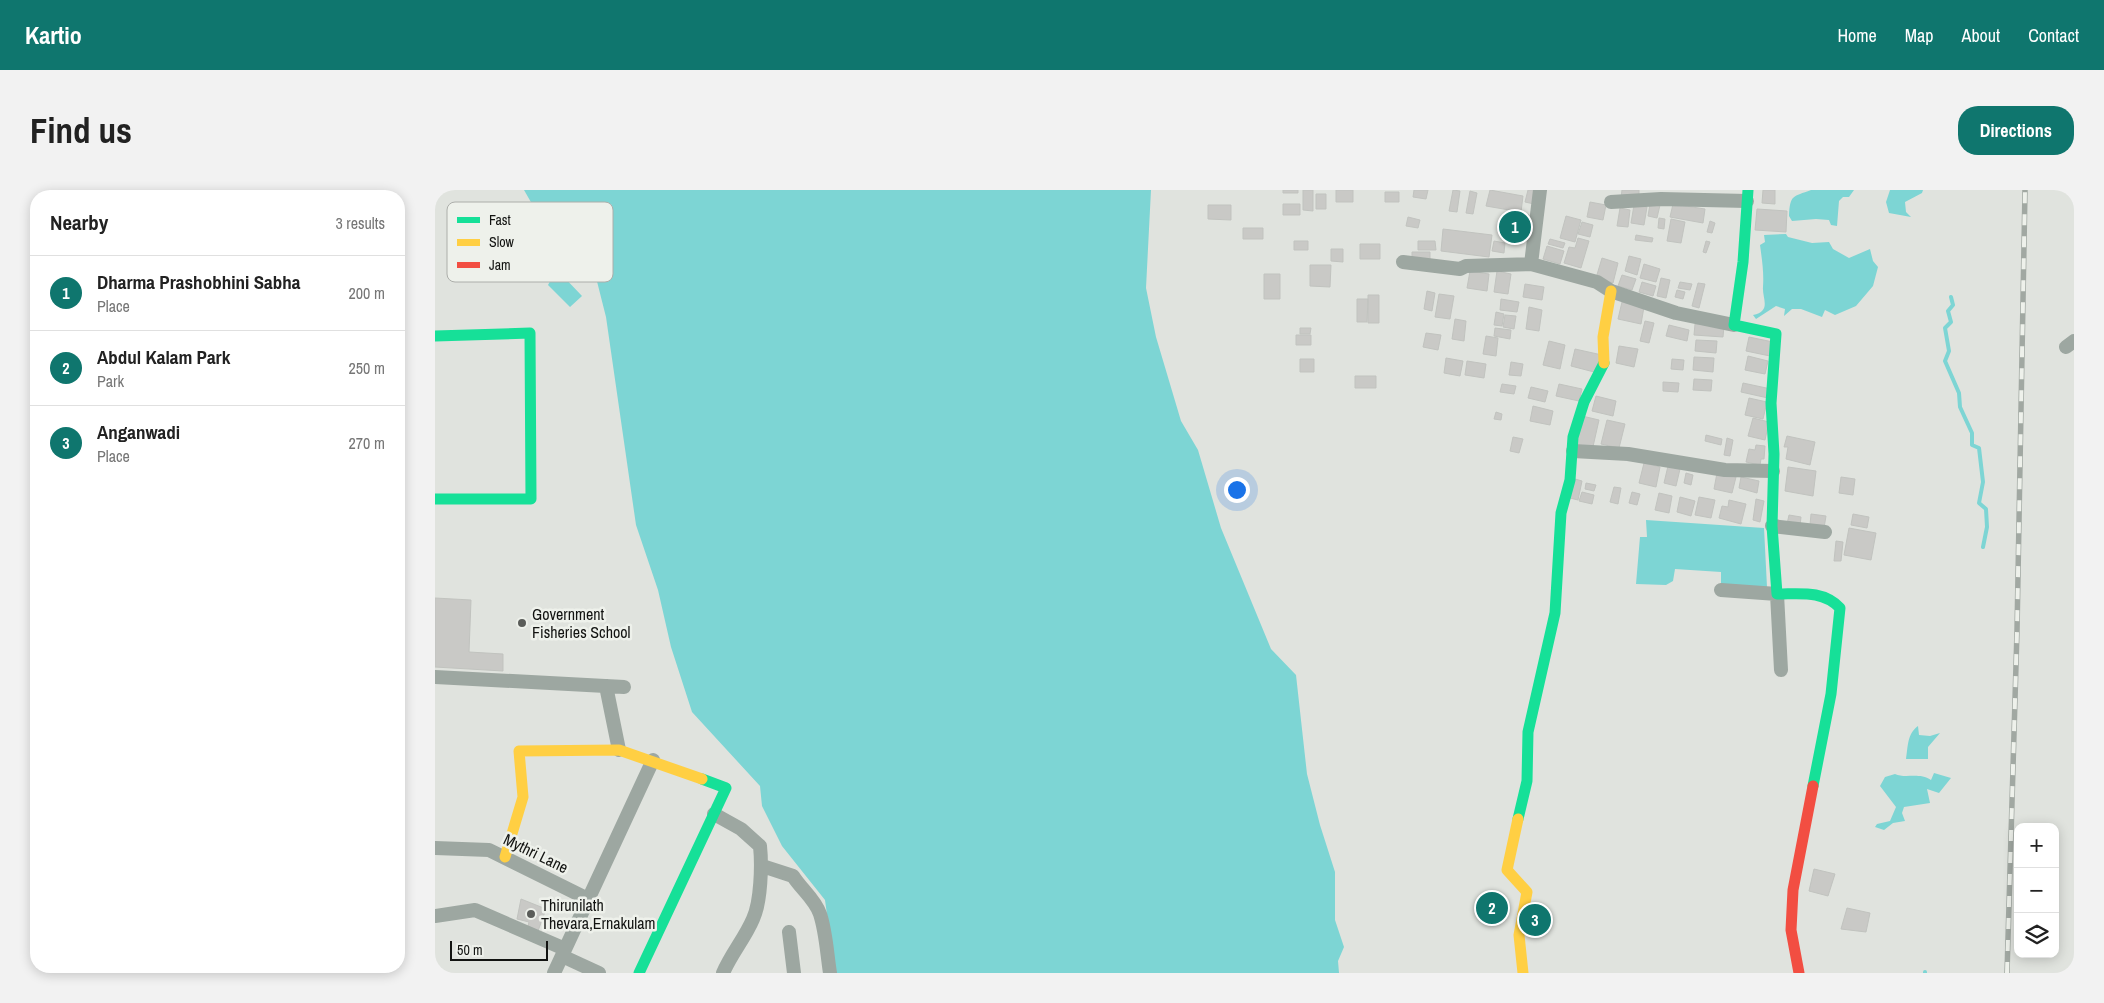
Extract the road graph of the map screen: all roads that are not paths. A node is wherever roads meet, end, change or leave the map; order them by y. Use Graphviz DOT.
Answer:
graph roads {
  1 [pos="1540,190"];
  2 [pos="1747,195"];
  3 [pos="1611,202"];
  4 [pos="1403,262"];
  5 [pos="1531,264"];
  6 [pos="1611,291"];
  7 [pos="1734,325"];
  8 [pos="435,336"];
  9 [pos="1573,451"];
  10 [pos="1773,471"];
  11 [pos="435,499"];
  12 [pos="1772,526"];
  13 [pos="1825,532"];
  14 [pos="1721,590"];
  15 [pos="1777,594"];
  16 [pos="1781,670"];
  17 [pos="435,677"];
  18 [pos="607,686"];
  19 [pos="624,687"];
  20 [pos="619,750"];
  21 [pos="653,760"];
  22 [pos="713,814"];
  23 [pos="435,848"];
  24 [pos="505,858"];
  25 [pos="762,866"];
  26 [pos="589,899"];
  27 [pos="435,916"];
  28 [pos="789,932"];
  29 [pos="563,952"];
  30 [pos="554,973"];
  31 [pos="599,973"];
  32 [pos="639,973"];
  33 [pos="723,973"];
  34 [pos="794,973"];
  35 [pos="830,973"];
  36 [pos="1523,973"];
  37 [pos="1799,973"];
  1 -- 5 [label="street"];
  2 -- 3 [label="street"];
  2 -- 7 [label="street"];
  4 -- 5 [label="street"];
  5 -- 6 [label="street"];
  6 -- 7 [label="street"];
  6 -- 9 [label="street"];
  7 -- 10 [label="street"];
  8 -- 11 [label="street"];
  9 -- 10 [label="street"];
  9 -- 36 [label="street"];
  10 -- 12 [label="street"];
  12 -- 13 [label="street"];
  12 -- 15 [label="street"];
  14 -- 15 [label="street"];
  15 -- 16 [label="street"];
  15 -- 37 [label="street"];
  17 -- 18 [label="street"];
  18 -- 19 [label="street"];
  18 -- 20 [label="street"];
  20 -- 21 [label="street"];
  20 -- 24 [label="street"];
  21 -- 22 [label="street"];
  21 -- 26 [label="street"];
  22 -- 25 [label="street"];
  22 -- 32 [label="street"];
  23 -- 24 [label="street, Mythri Lane"];
  24 -- 26 [label="street, Mythri Lane"];
  25 -- 33 [label="street"];
  25 -- 35 [label="street"];
  26 -- 29 [label="street"];
  27 -- 29 [label="street"];
  28 -- 34 [label="street"];
  29 -- 30 [label="street"];
  29 -- 31 [label="street"];
}
